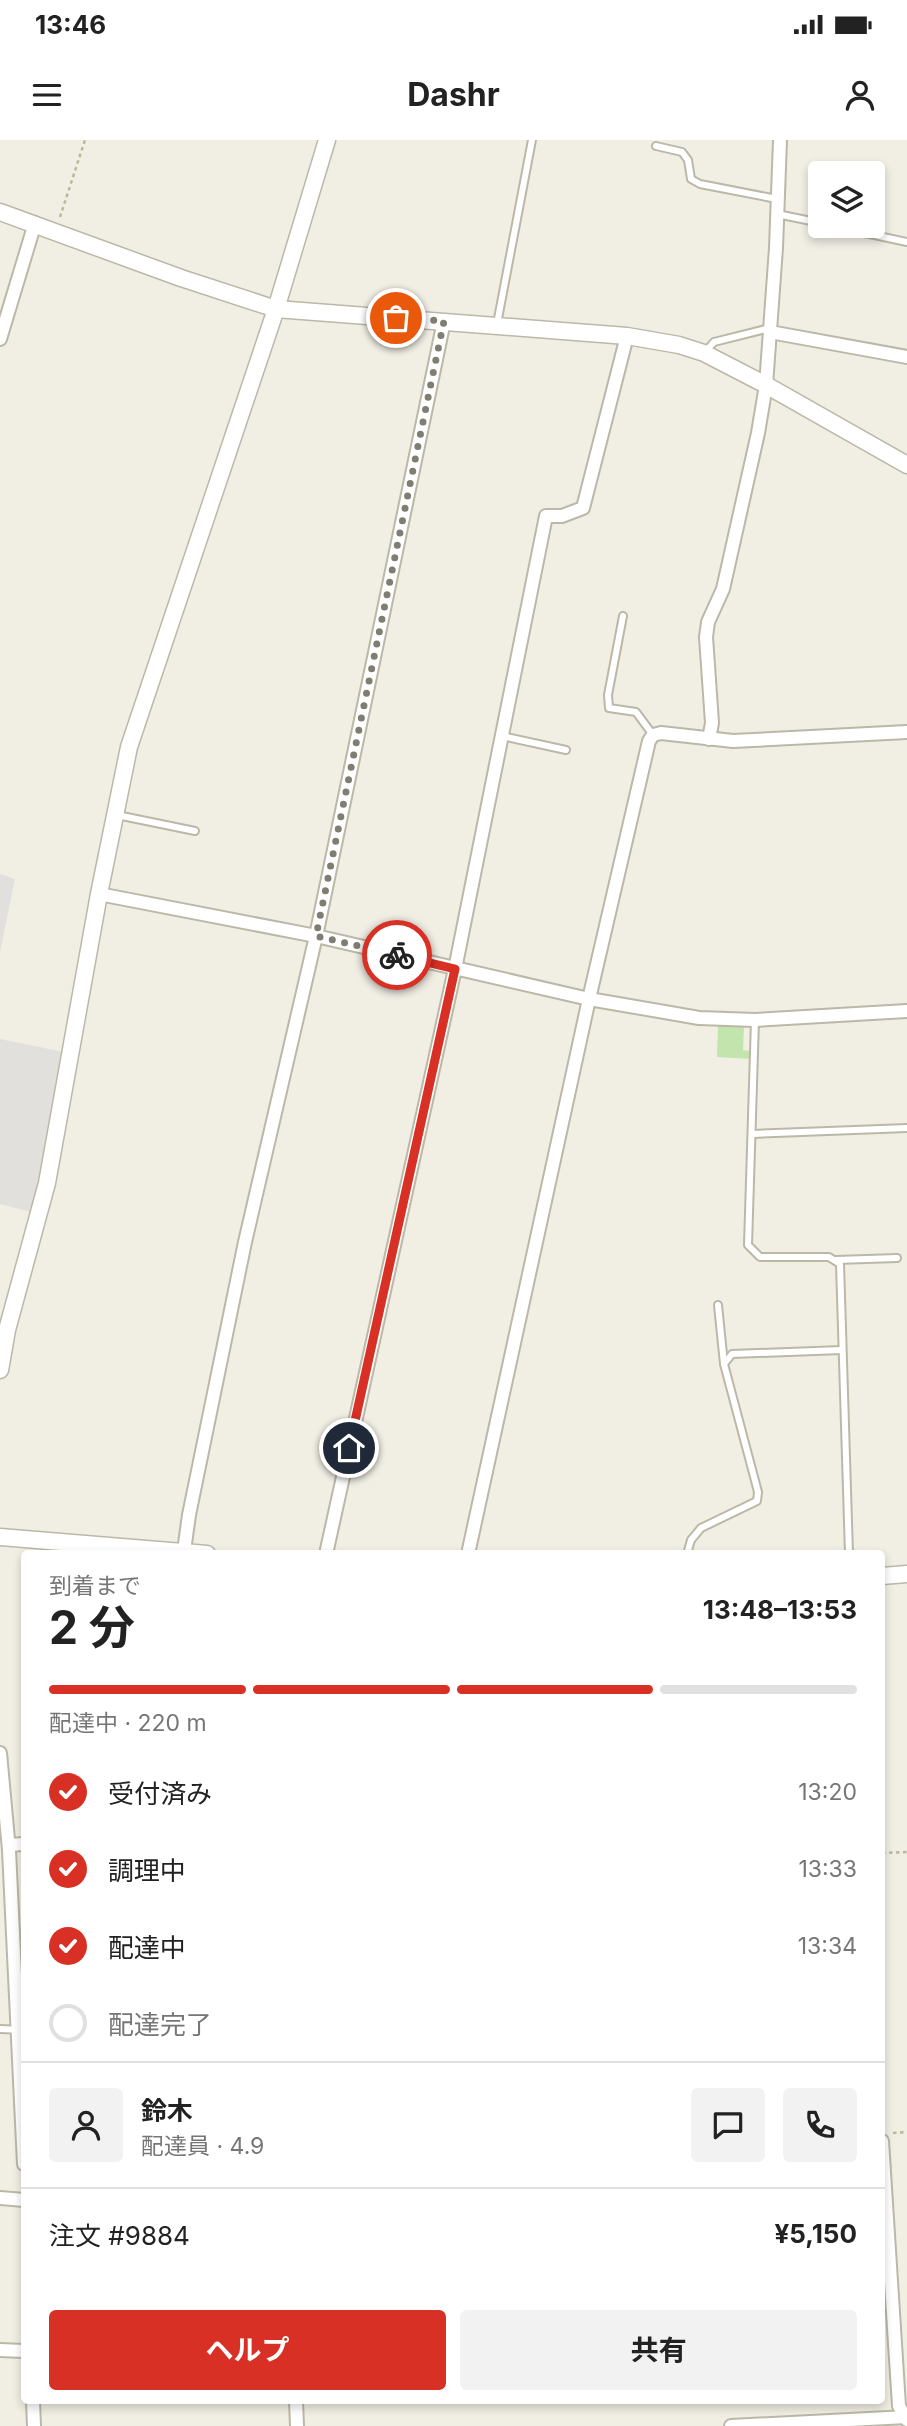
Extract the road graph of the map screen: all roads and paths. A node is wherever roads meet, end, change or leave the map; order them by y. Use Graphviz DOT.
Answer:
graph roads {
  1 [pos="85,140"];
  2 [pos="327,140"];
  3 [pos="532,140"];
  4 [pos="779,140"];
  5 [pos="656,146"];
  6 [pos="778,199"];
  7 [pos="0,212"];
  8 [pos="777,214"];
  9 [pos="808,220"];
  10 [pos="36,223"];
  11 [pos="55,231"];
  12 [pos="885,237"];
  13 [pos="907,242"];
  14 [pos="276,309"];
  15 [pos="444,321"];
  16 [pos="497,325"];
  17 [pos="770,330"];
  18 [pos="626,336"];
  19 [pos="0,340"];
  20 [pos="704,354"];
  21 [pos="907,357"];
  22 [pos="766,385"];
  23 [pos="907,466"];
  24 [pos="623,615"];
  25 [pos="907,732"];
  26 [pos="653,735"];
  27 [pos="502,736"];
  28 [pos="709,739"];
  29 [pos="566,750"];
  30 [pos="115,814"];
  31 [pos="195,831"];
  32 [pos="99,894"];
  33 [pos="316,936"];
  34 [pos="455,969"];
  35 [pos="589,999"];
  36 [pos="907,1011"];
  37 [pos="755,1020"];
  38 [pos="907,1128"];
  39 [pos="752,1134"];
  40 [pos="897,1258"];
  41 [pos="834,1261"];
  42 [pos="718,1305"];
  43 [pos="842,1350"];
  44 [pos="724,1364"];
  45 [pos="0,1370"];
  46 [pos="0,1537"];
  47 [pos="171,1550"];
  48 [pos="184,1550"];
  49 [pos="327,1550"];
  50 [pos="469,1550"];
  51 [pos="688,1550"];
  52 [pos="849,1550"];
  53 [pos="907,1574"];
  54 [pos="885,1576"];
  55 [pos="0,1753"];
  56 [pos="6,1849"];
  57 [pos="907,1852"];
  58 [pos="885,1853"];
  59 [pos="19,1939"];
  60 [pos="0,2029"];
  61 [pos="21,2030"];
  62 [pos="885,2185"];
  63 [pos="0,2198"];
  64 [pos="21,2200"];
  65 [pos="0,2350"];
  66 [pos="21,2351"];
  67 [pos="33,2404"];
  68 [pos="296,2404"];
  69 [pos="907,2418"];
  70 [pos="34,2426"];
  71 [pos="297,2426"];
  72 [pos="731,2426"];
  1 -- 11 [label="path"];
  2 -- 14 [label="street"];
  3 -- 16 [label="lane"];
  4 -- 6 [label="street"];
  5 -- 6 [label="lane"];
  6 -- 8 [label="street"];
  7 -- 10 [label="street"];
  8 -- 9 [label="lane"];
  8 -- 17 [label="street"];
  10 -- 11 [label="street"];
  10 -- 19 [label="street"];
  11 -- 14 [label="street"];
  12 -- 13 [label="lane"];
  14 -- 15 [label="street"];
  14 -- 30 [label="street"];
  15 -- 16 [label="street"];
  15 -- 33 [label="street"];
  16 -- 18 [label="street"];
  17 -- 20 [label="lane"];
  17 -- 21 [label="street"];
  17 -- 22 [label="street"];
  18 -- 20 [label="street"];
  18 -- 27 [label="street"];
  20 -- 22 [label="street"];
  22 -- 23 [label="street"];
  22 -- 28 [label="street"];
  24 -- 26 [label="lane"];
  25 -- 28 [label="street"];
  26 -- 28 [label="street"];
  26 -- 35 [label="street"];
  27 -- 29 [label="lane"];
  27 -- 34 [label="street"];
  30 -- 31 [label="lane"];
  30 -- 32 [label="street"];
  32 -- 33 [label="street"];
  32 -- 45 [label="street"];
  33 -- 34 [label="street"];
  33 -- 48 [label="street"];
  34 -- 35 [label="street"];
  34 -- 49 [label="street"];
  35 -- 37 [label="street"];
  35 -- 50 [label="street"];
  36 -- 37 [label="street"];
  37 -- 39 [label="lane"];
  38 -- 39 [label="lane"];
  39 -- 41 [label="lane"];
  40 -- 41 [label="lane"];
  41 -- 43 [label="lane"];
  42 -- 44 [label="lane"];
  43 -- 44 [label="lane"];
  43 -- 52 [label="lane"];
  44 -- 51 [label="lane"];
  46 -- 47 [label="street"];
  53 -- 54 [label="street"];
  55 -- 56 [label="street"];
  56 -- 59 [label="street"];
  57 -- 58 [label="path"];
  59 -- 61 [label="street"];
  60 -- 61 [label="lane"];
  62 -- 69 [label="street"];
  63 -- 64 [label="street"];
  65 -- 66 [label="street"];
  67 -- 70 [label="street"];
  68 -- 71 [label="street"];
  69 -- 72 [label="street"];
}
